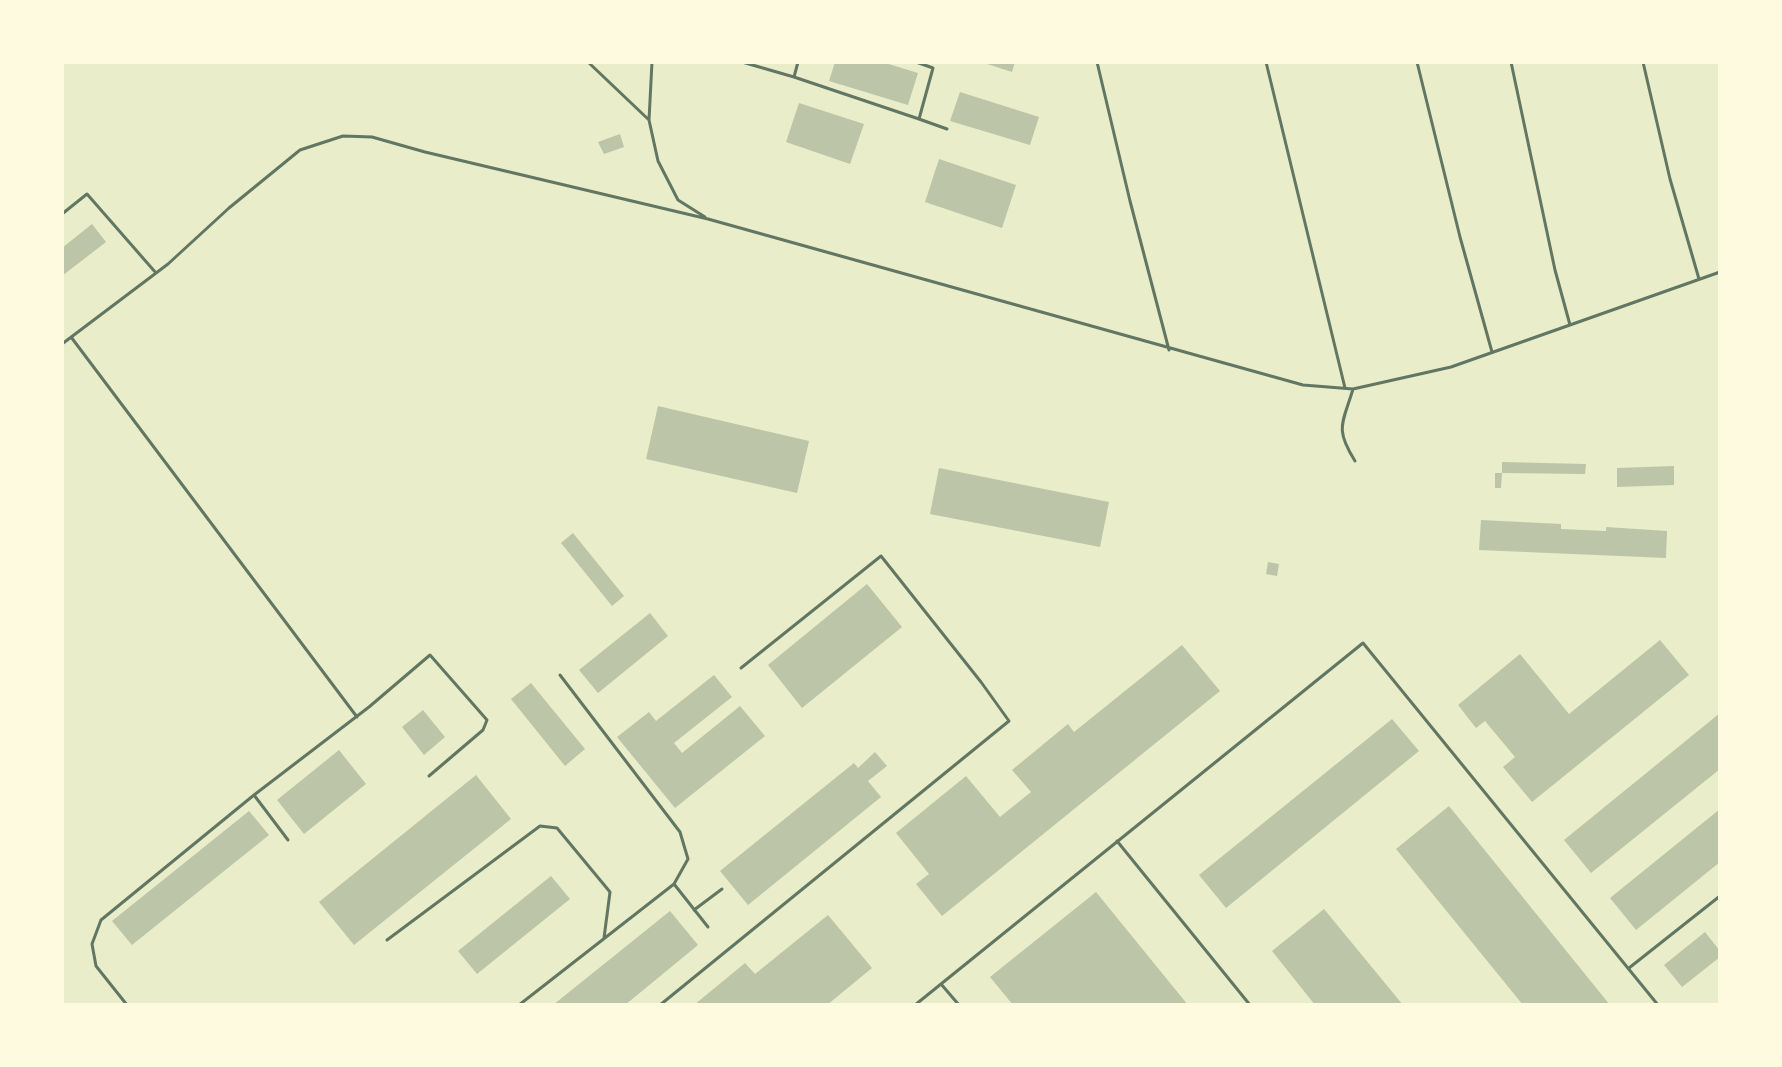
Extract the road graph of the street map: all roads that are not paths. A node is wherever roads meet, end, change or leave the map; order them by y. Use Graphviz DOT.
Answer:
graph roads {
  1 [pos="588,62"];
  2 [pos="652,62"];
  3 [pos="742,62"];
  4 [pos="798,62"];
  5 [pos="916,62"];
  6 [pos="1097,62"];
  7 [pos="1266,62"];
  8 [pos="1417,62"];
  9 [pos="1511,62"];
  10 [pos="1643,62"];
  11 [pos="794,77"];
  12 [pos="919,119"];
  13 [pos="649,120"];
  14 [pos="947,129"];
  15 [pos="62,214"];
  16 [pos="708,219"];
  17 [pos="1720,272"];
  18 [pos="156,273"];
  19 [pos="1699,279"];
  20 [pos="1570,325"];
  21 [pos="71,337"];
  22 [pos="62,344"];
  23 [pos="1169,350"];
  24 [pos="1492,352"];
  25 [pos="1345,388"];
  26 [pos="1353,389"];
  27 [pos="1355,461"];
  28 [pos="741,668"];
  29 [pos="560,675"];
  30 [pos="357,717"];
  31 [pos="429,776"];
  32 [pos="254,795"];
  33 [pos="288,840"];
  34 [pos="1117,841"];
  35 [pos="674,884"];
  36 [pos="722,889"];
  37 [pos="1720,896"];
  38 [pos="694,910"];
  39 [pos="708,927"];
  40 [pos="604,938"];
  41 [pos="387,940"];
  42 [pos="1628,968"];
  43 [pos="941,984"];
  44 [pos="127,1005"];
  45 [pos="519,1005"];
  46 [pos="660,1005"];
  47 [pos="915,1005"];
  48 [pos="959,1005"];
  49 [pos="1250,1005"];
  50 [pos="1658,1005"];
  1 -- 13 [label="lane"];
  2 -- 13 [label="lane"];
  3 -- 11 [label="lane"];
  4 -- 11 [label="lane"];
  5 -- 12 [label="lane"];
  6 -- 23 [label="lane"];
  7 -- 25 [label="lane"];
  8 -- 24 [label="lane"];
  9 -- 20 [label="lane"];
  10 -- 19 [label="lane"];
  11 -- 12 [label="lane"];
  12 -- 14 [label="lane"];
  13 -- 16 [label="lane"];
  15 -- 18 [label="lane"];
  16 -- 18 [label="lane"];
  16 -- 23 [label="lane"];
  17 -- 19 [label="lane"];
  18 -- 21 [label="lane"];
  19 -- 20 [label="lane"];
  20 -- 24 [label="lane"];
  21 -- 22 [label="lane"];
  21 -- 30 [label="lane"];
  23 -- 25 [label="lane"];
  24 -- 26 [label="lane"];
  25 -- 26 [label="lane"];
  26 -- 27 [label="lane"];
  28 -- 46 [label="lane"];
  29 -- 35 [label="lane"];
  30 -- 31 [label="lane"];
  30 -- 32 [label="lane"];
  32 -- 33 [label="lane"];
  32 -- 44 [label="lane"];
  34 -- 42 [label="lane"];
  34 -- 43 [label="lane"];
  34 -- 49 [label="lane"];
  35 -- 38 [label="lane"];
  35 -- 40 [label="lane"];
  36 -- 38 [label="lane"];
  37 -- 42 [label="lane"];
  38 -- 39 [label="lane"];
  40 -- 41 [label="lane"];
  40 -- 45 [label="lane"];
  42 -- 50 [label="lane"];
  43 -- 47 [label="lane"];
  43 -- 48 [label="lane"];
}
